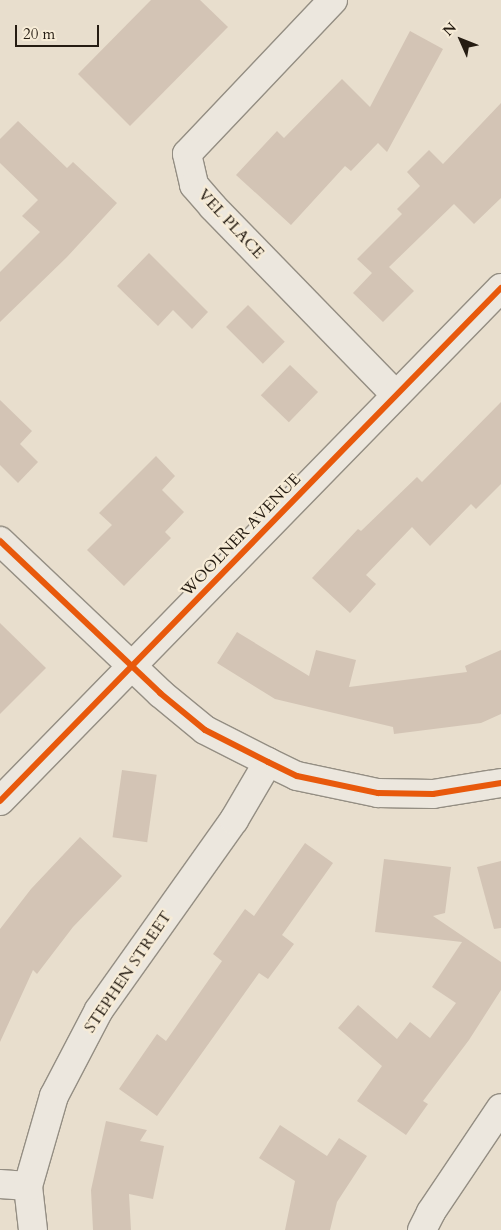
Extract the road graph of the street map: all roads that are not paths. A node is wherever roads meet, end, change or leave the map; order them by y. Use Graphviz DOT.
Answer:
graph roads {
  1 [pos="333,0"];
  2 [pos="501,288"];
  3 [pos="396,395"];
  4 [pos="0,541"];
  5 [pos="130,667"];
  6 [pos="268,762"];
  7 [pos="501,783"];
  8 [pos="0,801"];
  9 [pos="501,1108"];
  10 [pos="0,1184"];
  11 [pos="28,1186"];
  12 [pos="33,1230"];
  13 [pos="422,1230"];
  1 -- 3 [label="street, VEL PLACE"];
  2 -- 3 [label="street, WOOLNER AVENUE"];
  3 -- 5 [label="street, WOOLNER AVENUE"];
  4 -- 5 [label="street"];
  5 -- 6 [label="street"];
  5 -- 8 [label="street, WOOLNER AVENUE"];
  6 -- 7 [label="street"];
  6 -- 11 [label="street, STEPHEN STREET"];
  9 -- 13 [label="street"];
  10 -- 11 [label="street"];
  11 -- 12 [label="street, STEPHEN STREET"];
}
